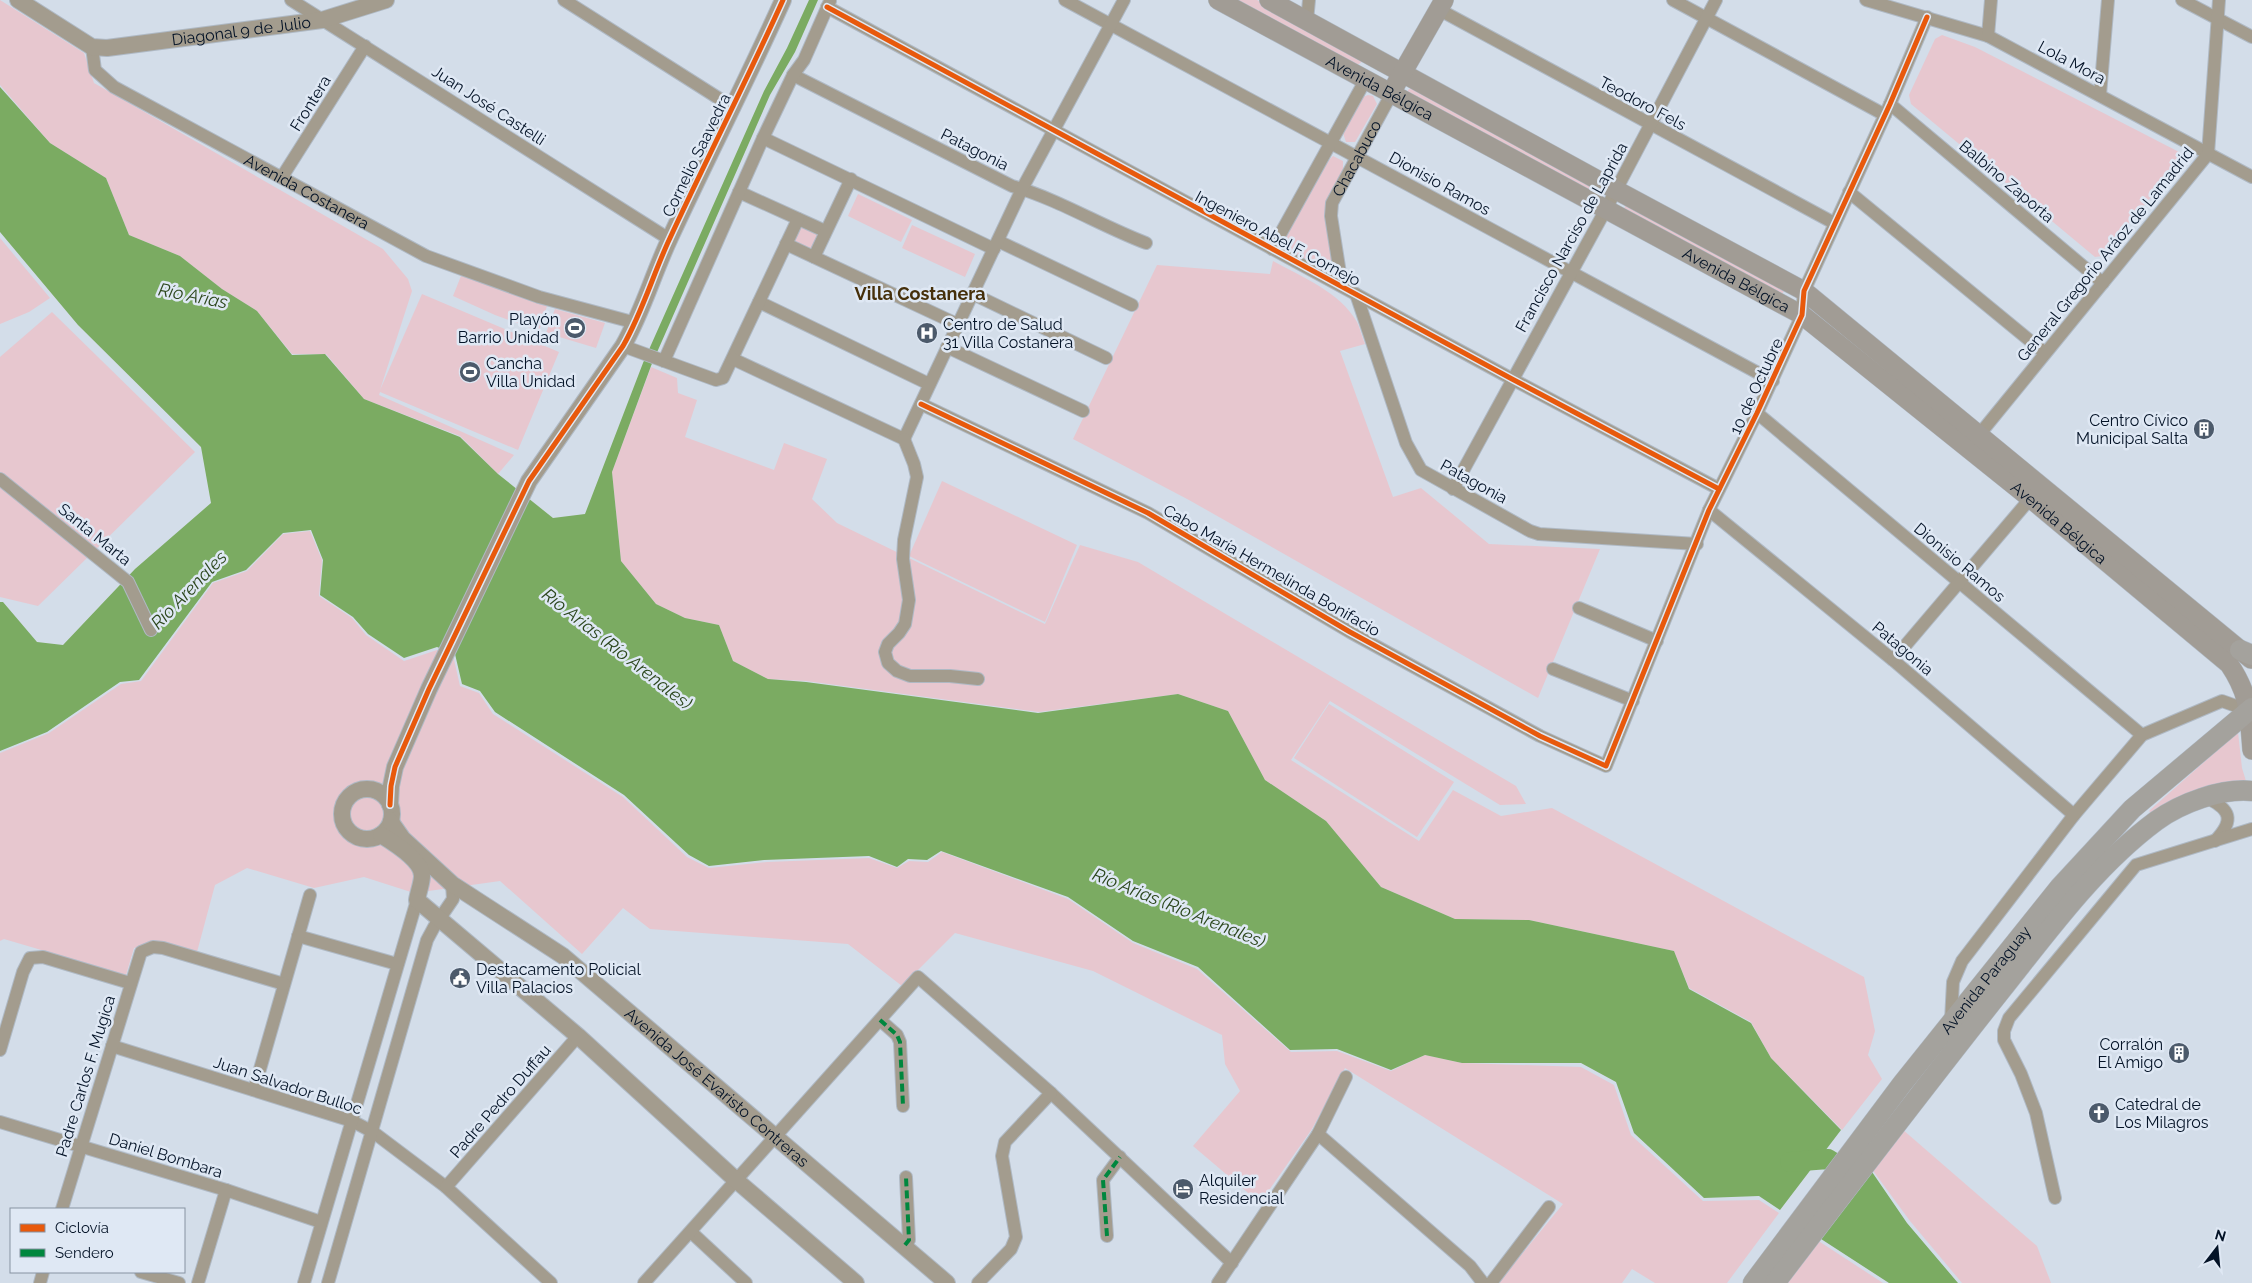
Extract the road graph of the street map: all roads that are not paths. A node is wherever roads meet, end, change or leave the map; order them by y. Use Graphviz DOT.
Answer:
graph roads {
  1 [pos="18,0"];
  2 [pos="290,0"];
  3 [pos="386,0"];
  4 [pos="564,0"];
  5 [pos="783,0"];
  6 [pos="1065,0"];
  7 [pos="1124,0"];
  8 [pos="1218,0"];
  9 [pos="1269,0"];
  10 [pos="1309,0"];
  11 [pos="1673,0"];
  12 [pos="1716,0"];
  13 [pos="1991,0"];
  14 [pos="2108,0"];
  15 [pos="2182,0"];
  16 [pos="2219,0"];
  17 [pos="1873,1"];
  18 [pos="829,3"];
  19 [pos="1441,5"];
  20 [pos="1926,17"];
  21 [pos="1707,18"];
  22 [pos="2217,18"];
  23 [pos="322,20"];
  24 [pos="1307,21"];
  25 [pos="1111,25"];
  26 [pos="1988,36"];
  27 [pos="2252,37"];
  28 [pos="365,46"];
  29 [pos="92,47"];
  30 [pos="1402,73"];
  31 [pos="793,76"];
  32 [pos="1366,79"];
  33 [pos="1392,92"];
  34 [pos="2100,95"];
  35 [pos="734,108"];
  36 [pos="1887,110"];
  37 [pos="1651,126"];
  38 [pos="1055,132"];
  39 [pos="763,138"];
  40 [pos="1331,143"];
  41 [pos="2208,154"];
  42 [pos="1357,156"];
  43 [pos="282,177"];
  44 [pos="2252,177"];
  45 [pos="851,179"];
  46 [pos="1022,189"];
  47 [pos="1616,190"];
  48 [pos="740,192"];
  49 [pos="1849,192"];
  50 [pos="1606,209"];
  51 [pos="798,219"];
  52 [pos="1834,223"];
  53 [pos="825,231"];
  54 [pos="669,239"];
  55 [pos="1146,243"];
  56 [pos="786,244"];
  57 [pos="996,245"];
  58 [pos="1272,249"];
  59 [pos="814,257"];
  60 [pos="1570,273"];
  61 [pos="2103,282"];
  62 [pos="1342,286"];
  63 [pos="1804,291"];
  64 [pos="973,294"];
  65 [pos="1356,294"];
  66 [pos="759,302"];
  67 [pos="1132,305"];
  68 [pos="1802,315"];
  69 [pos="636,323"];
  70 [pos="959,325"];
  71 [pos="623,346"];
  72 [pos="947,347"];
  73 [pos="2045,354"];
  74 [pos="1106,358"];
  75 [pos="733,359"];
  76 [pos="664,361"];
  77 [pos="1512,380"];
  78 [pos="1773,381"];
  79 [pos="929,384"];
  80 [pos="920,404"];
  81 [pos="1083,411"];
  82 [pos="1757,413"];
  83 [pos="904,439"];
  84 [pos="1974,442"];
  85 [pos="0,479"];
  86 [pos="1453,489"];
  87 [pos="1719,489"];
  88 [pos="2036,492"];
  89 [pos="1709,510"];
  90 [pos="1697,544"];
  91 [pos="1959,583"];
  92 [pos="1579,608"];
  93 [pos="151,630"];
  94 [pos="1657,641"];
  95 [pos="2248,655"];
  96 [pos="1893,660"];
  97 [pos="1553,669"];
  98 [pos="978,679"];
  99 [pos="1634,701"];
  100 [pos="2251,710"];
  101 [pos="2142,735"];
  102 [pos="2252,750"];
  103 [pos="1606,766"];
  104 [pos="395,767"];
  105 [pos="363,789"];
  106 [pos="2251,790"];
  107 [pos="2205,796"];
  108 [pos="390,805"];
  109 [pos="2074,815"];
  110 [pos="391,822"];
  111 [pos="2252,829"];
  112 [pos="381,835"];
  113 [pos="2215,841"];
  114 [pos="452,884"];
  115 [pos="310,895"];
  116 [pos="417,900"];
  117 [pos="440,918"];
  118 [pos="298,936"];
  119 [pos="397,964"];
  120 [pos="130,983"];
  121 [pos="284,984"];
  122 [pos="880,1020"];
  123 [pos="1951,1022"];
  124 [pos="578,1036"];
  125 [pos="112,1046"];
  126 [pos="0,1050"];
  127 [pos="1346,1077"];
  128 [pos="1910,1089"];
  129 [pos="254,1090"];
  130 [pos="1051,1093"];
  131 [pos="903,1106"];
  132 [pos="352,1121"];
  133 [pos="0,1122"];
  134 [pos="372,1132"];
  135 [pos="1318,1134"];
  136 [pos="776,1136"];
  137 [pos="81,1146"];
  138 [pos="1120,1157"];
  139 [pos="906,1177"];
  140 [pos="737,1181"];
  141 [pos="446,1187"];
  142 [pos="226,1190"];
  143 [pos="2055,1198"];
  144 [pos="1548,1207"];
  145 [pos="62,1208"];
  146 [pos="321,1222"];
  147 [pos="690,1232"];
  148 [pos="1107,1236"];
  149 [pos="905,1245"];
  150 [pos="1232,1262"];
  151 [pos="144,1273"];
  152 [pos="179,1283"];
  153 [pos="198,1283"];
  154 [pos="304,1283"];
  155 [pos="328,1283"];
  156 [pos="551,1283"];
  157 [pos="644,1283"];
  158 [pos="746,1283"];
  159 [pos="856,1283"];
  160 [pos="948,1283"];
  161 [pos="978,1283"];
  162 [pos="1218,1283"];
  163 [pos="1483,1283"];
  164 [pos="1491,1283"];
  165 [pos="1753,1283"];
  166 [pos="1775,1283"];
  1 -- 29 [label="street"];
  2 -- 23 [label="street, Juan José Castelli"];
  3 -- 23 [label="street, Diagonal 9 de Julio"];
  4 -- 35 [label="street"];
  5 -- 35 [label="street, Cornelio Saavedra"];
  6 -- 25 [label="street, Dionisio Ramos"];
  7 -- 25 [label="street"];
  8 -- 32 [label="main road, Avenida Bélgica"];
  9 -- 24 [label="main road, Avenida Bélgica"];
  10 -- 24 [label="street"];
  11 -- 21 [label="street, Balbino Zaporta"];
  12 -- 21 [label="street, Francisco Narciso de Laprida"];
  13 -- 26 [label="street"];
  14 -- 34 [label="street"];
  15 -- 22 [label="street"];
  16 -- 22 [label="street, General Gregorio Aráoz de Lamadrid"];
  17 -- 20 [label="street, Lola Mora"];
  18 -- 31 [label="street"];
  18 -- 38 [label="street, Ingeniero Abel F. Cornejo"];
  19 -- 30 [label="main road"];
  19 -- 37 [label="street, Teodoro Fels"];
  20 -- 26 [label="street, Lola Mora"];
  20 -- 36 [label="street, 10 de Octubre"];
  21 -- 36 [label="street, Balbino Zaporta"];
  21 -- 37 [label="street, Francisco Narciso de Laprida"];
  22 -- 27 [label="street"];
  22 -- 41 [label="street, General Gregorio Aráoz de Lamadrid"];
  23 -- 28 [label="street, Juan José Castelli"];
  23 -- 29 [label="street, Diagonal 9 de Julio"];
  24 -- 30 [label="main road, Avenida Bélgica"];
  25 -- 38 [label="street"];
  25 -- 40 [label="street, Dionisio Ramos"];
  26 -- 34 [label="street, Lola Mora"];
  28 -- 43 [label="street, Frontera"];
  28 -- 54 [label="street, Juan José Castelli"];
  29 -- 43 [label="street, Avenida Costanera"];
  30 -- 33 [label="main road"];
  30 -- 47 [label="main road, Avenida Bélgica"];
  31 -- 39 [label="street"];
  31 -- 46 [label="street, Patagonia"];
  32 -- 33 [label="main road, Avenida Bélgica"];
  32 -- 40 [label="street, Chacabuco"];
  33 -- 42 [label="street, Chacabuco"];
  33 -- 50 [label="main road, Avenida Bélgica"];
  34 -- 41 [label="street, Lola Mora"];
  35 -- 54 [label="street, Cornelio Saavedra"];
  36 -- 49 [label="street, 10 de Octubre"];
  36 -- 61 [label="street, Balbino Zaporta"];
  37 -- 47 [label="street, Francisco Narciso de Laprida"];
  37 -- 52 [label="street, Teodoro Fels"];
  38 -- 46 [label="street"];
  38 -- 58 [label="street, Ingeniero Abel F. Cornejo"];
  39 -- 45 [label="street"];
  39 -- 48 [label="street"];
  40 -- 42 [label="street, Dionisio Ramos"];
  40 -- 58 [label="street, Chacabuco"];
  41 -- 44 [label="street, Lola Mora"];
  41 -- 61 [label="street, General Gregorio Aráoz de Lamadrid"];
  42 -- 60 [label="street, Dionisio Ramos"];
  42 -- 62 [label="street, Chacabuco"];
  43 -- 69 [label="street, Avenida Costanera"];
  45 -- 53 [label="street"];
  45 -- 57 [label="street"];
  46 -- 55 [label="street, Patagonia"];
  46 -- 57 [label="street"];
  47 -- 50 [label="street, Francisco Narciso de Laprida"];
  47 -- 63 [label="main road, Avenida Bélgica"];
  48 -- 51 [label="street"];
  48 -- 76 [label="street"];
  49 -- 52 [label="street, 10 de Octubre"];
  49 -- 73 [label="street"];
  50 -- 60 [label="street, Francisco Narciso de Laprida"];
  50 -- 68 [label="main road, Avenida Bélgica"];
  51 -- 53 [label="street"];
  51 -- 56 [label="street"];
  52 -- 63 [label="street, 10 de Octubre"];
  53 -- 59 [label="street"];
  54 -- 69 [label="street, Cornelio Saavedra"];
  56 -- 59 [label="street"];
  56 -- 66 [label="street"];
  57 -- 64 [label="street"];
  57 -- 67 [label="street"];
  58 -- 62 [label="street, Ingeniero Abel F. Cornejo"];
  59 -- 70 [label="street"];
  60 -- 77 [label="street, Francisco Narciso de Laprida"];
  60 -- 78 [label="street, Dionisio Ramos"];
  61 -- 73 [label="street, General Gregorio Aráoz de Lamadrid"];
  62 -- 65 [label="street, Ingeniero Abel F. Cornejo"];
  63 -- 68 [label="street, 10 de Octubre"];
  63 -- 84 [label="main road, Avenida Bélgica"];
  64 -- 70 [label="street"];
  64 -- 74 [label="street"];
  65 -- 77 [label="street, Ingeniero Abel F. Cornejo"];
  65 -- 86 [label="street, Patagonia"];
  66 -- 75 [label="street"];
  66 -- 79 [label="street"];
  68 -- 78 [label="street, 10 de Octubre"];
  68 -- 84 [label="main road, Avenida Bélgica"];
  69 -- 71 [label="street, Cornelio Saavedra"];
  70 -- 72 [label="street"];
  71 -- 76 [label="street"];
  71 -- 104 [label="street, Cornelio Saavedra"];
  72 -- 79 [label="street"];
  72 -- 81 [label="street"];
  73 -- 84 [label="street, General Gregorio Aráoz de Lamadrid"];
  75 -- 76 [label="street"];
  75 -- 83 [label="street"];
  77 -- 86 [label="street, Francisco Narciso de Laprida"];
  77 -- 87 [label="street, Ingeniero Abel F. Cornejo"];
  78 -- 82 [label="street, 10 de Octubre"];
  79 -- 80 [label="street"];
  80 -- 83 [label="street"];
  80 -- 103 [label="street, Cabo María Hermelinda Bonifacio"];
  82 -- 87 [label="street, 10 de Octubre"];
  82 -- 91 [label="street, Dionisio Ramos"];
  83 -- 98 [label="street"];
  84 -- 88 [label="main road, Avenida Bélgica"];
  85 -- 93 [label="street, Santa Marta"];
  86 -- 90 [label="street, Patagonia"];
  87 -- 89 [label="street, 10 de Octubre"];
  88 -- 91 [label="street"];
  88 -- 95 [label="main road, Avenida Bélgica"];
  88 -- 100 [label="main road, Avenida Bélgica"];
  89 -- 90 [label="street, 10 de Octubre"];
  89 -- 96 [label="street, Patagonia"];
  90 -- 94 [label="street, 10 de Octubre"];
  91 -- 96 [label="street"];
  91 -- 101 [label="street, Dionisio Ramos"];
  92 -- 94 [label="street"];
  94 -- 99 [label="street, 10 de Octubre"];
  96 -- 109 [label="street, Patagonia"];
  97 -- 99 [label="street"];
  99 -- 103 [label="street, 10 de Octubre"];
  100 -- 101 [label="street"];
  100 -- 102 [label="main road, Avenida Bélgica"];
  100 -- 123 [label="main road, Avenida Paraguay"];
  101 -- 109 [label="street"];
  104 -- 105 [label="street"];
  104 -- 108 [label="street"];
  105 -- 108 [label="street"];
  105 -- 112 [label="street"];
  106 -- 107 [label="main road, Avenida Paraguay"];
  107 -- 113 [label="street"];
  107 -- 128 [label="main road, Avenida Paraguay"];
  108 -- 110 [label="street"];
  109 -- 123 [label="street"];
  110 -- 112 [label="street"];
  110 -- 114 [label="street, Avenida José Evaristo Contreras"];
  111 -- 113 [label="street"];
  112 -- 116 [label="street"];
  113 -- 143 [label="street"];
  114 -- 117 [label="street"];
  114 -- 136 [label="street, Avenida José Evaristo Contreras"];
  115 -- 118 [label="street"];
  116 -- 117 [label="street"];
  116 -- 119 [label="street"];
  117 -- 124 [label="street"];
  117 -- 134 [label="street"];
  118 -- 119 [label="street"];
  118 -- 121 [label="street"];
  119 -- 132 [label="street"];
  120 -- 121 [label="street, Padre Carlos F. Mugica"];
  120 -- 125 [label="street, Padre Carlos F. Mugica"];
  120 -- 126 [label="street"];
  121 -- 129 [label="street"];
  122 -- 130 [label="street"];
  122 -- 131 [label="street"];
  122 -- 136 [label="street"];
  123 -- 128 [label="main road, Avenida Paraguay"];
  124 -- 140 [label="street"];
  124 -- 141 [label="street, Padre Pedro Duffau"];
  125 -- 129 [label="street, Juan Salvador Bulloc"];
  125 -- 137 [label="street, Padre Carlos F. Mugica"];
  127 -- 135 [label="street"];
  128 -- 165 [label="main road, Avenida Paraguay"];
  128 -- 166 [label="main road, Avenida Paraguay"];
  129 -- 132 [label="street, Juan Salvador Bulloc"];
  130 -- 138 [label="street"];
  130 -- 161 [label="street"];
  132 -- 134 [label="street, Juan Salvador Bulloc"];
  132 -- 146 [label="street"];
  133 -- 137 [label="street, Daniel Bombara"];
  134 -- 141 [label="street, Juan Salvador Bulloc"];
  134 -- 155 [label="street"];
  135 -- 150 [label="street"];
  135 -- 163 [label="street"];
  136 -- 140 [label="street"];
  136 -- 149 [label="street, Avenida José Evaristo Contreras"];
  137 -- 142 [label="street, Daniel Bombara"];
  137 -- 145 [label="street, Padre Carlos F. Mugica"];
  138 -- 148 [label="street"];
  138 -- 150 [label="street"];
  139 -- 149 [label="street"];
  140 -- 147 [label="street"];
  140 -- 159 [label="street"];
  141 -- 156 [label="street, Juan Salvador Bulloc"];
  142 -- 146 [label="street, Daniel Bombara"];
  142 -- 153 [label="street"];
  144 -- 164 [label="street"];
  146 -- 154 [label="street"];
  147 -- 157 [label="street"];
  147 -- 158 [label="street"];
  149 -- 160 [label="street, Avenida José Evaristo Contreras"];
  150 -- 162 [label="street"];
  151 -- 152 [label="street"];
}
